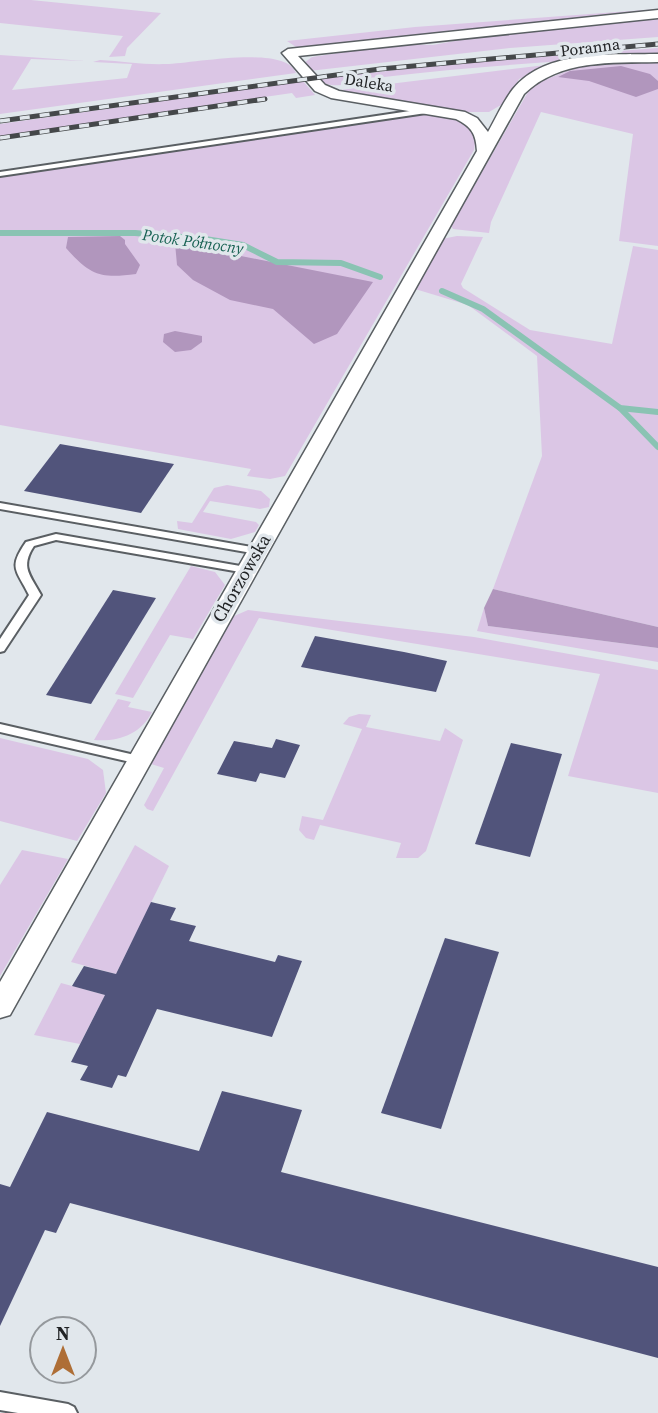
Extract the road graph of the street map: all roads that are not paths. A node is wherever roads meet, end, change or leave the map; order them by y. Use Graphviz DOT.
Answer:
graph roads {
  1 [pos="658,14"];
  2 [pos="658,58"];
  3 [pos="430,110"];
  4 [pos="509,113"];
  5 [pos="460,115"];
  6 [pos="484,150"];
  7 [pos="0,174"];
  8 [pos="0,506"];
  9 [pos="257,551"];
  10 [pos="246,570"];
  11 [pos="0,648"];
  12 [pos="0,728"];
  13 [pos="139,760"];
  14 [pos="0,1007"];
  15 [pos="0,1401"];
  16 [pos="68,1413"];
  1 -- 3 [label="street, Daleka"];
  2 -- 4 [label="street, Poranna"];
  3 -- 5 [label="street, Daleka"];
  3 -- 7 [label="lane"];
  4 -- 5 [label="street, Daleka"];
  4 -- 6 [label="street, Poranna"];
  5 -- 6 [label="street"];
  6 -- 9 [label="street, Chorzowska"];
  8 -- 9 [label="lane"];
  9 -- 10 [label="street, Chorzowska"];
  10 -- 11 [label="lane"];
  10 -- 13 [label="street, Chorzowska"];
  12 -- 13 [label="lane"];
  13 -- 14 [label="street, Chorzowska"];
  15 -- 16 [label="lane"];
}
